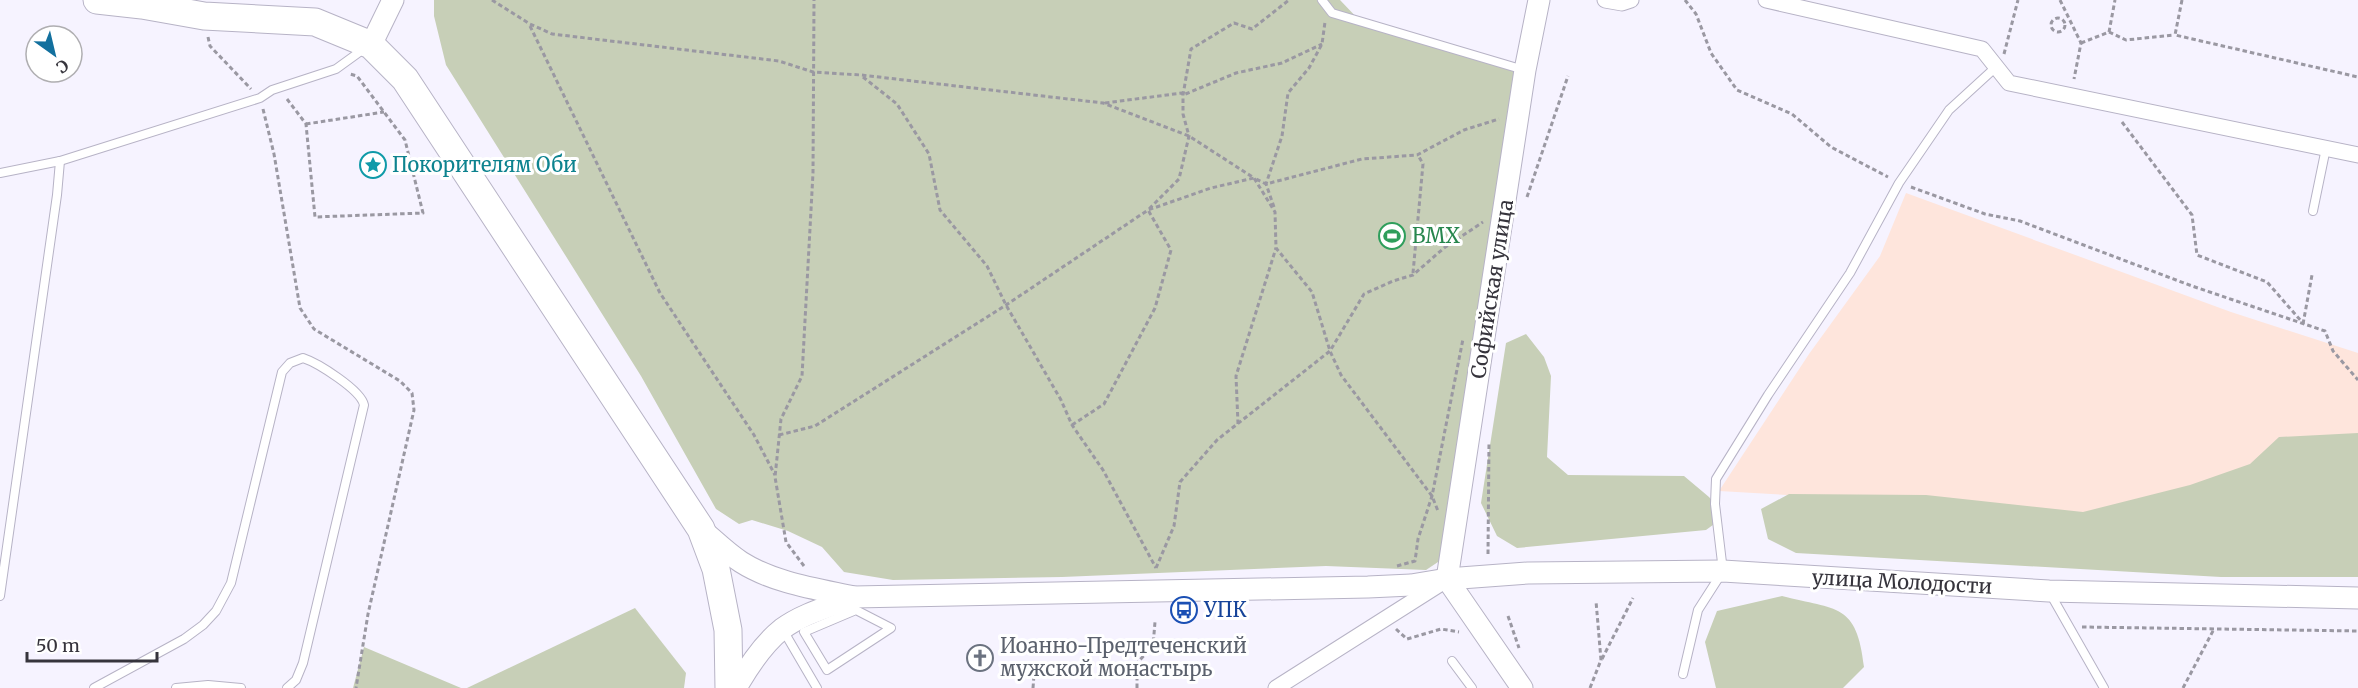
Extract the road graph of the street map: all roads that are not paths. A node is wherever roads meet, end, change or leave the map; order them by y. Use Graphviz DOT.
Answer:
graph roads {
  1 [pos="96,0"];
  2 [pos="393,0"];
  3 [pos="1322,0"];
  4 [pos="1539,0"];
  5 [pos="1605,0"];
  6 [pos="1631,0"];
  7 [pos="1766,0"];
  8 [pos="371,45"];
  9 [pos="1996,67"];
  10 [pos="1525,70"];
  11 [pos="2326,147"];
  12 [pos="2358,155"];
  13 [pos="60,161"];
  14 [pos="0,173"];
  15 [pos="2313,211"];
  16 [pos="701,529"];
  17 [pos="1723,571"];
  18 [pos="1447,579"];
  19 [pos="2049,591"];
  20 [pos="0,596"];
  21 [pos="854,597"];
  22 [pos="2358,598"];
  23 [pos="809,623"];
  24 [pos="782,629"];
  25 [pos="1452,661"];
  26 [pos="1683,674"];
  27 [pos="296,680"];
  28 [pos="1516,686"];
  29 [pos="191,687"];
  30 [pos="94,688"];
  31 [pos="176,688"];
  32 [pos="241,688"];
  33 [pos="287,688"];
  34 [pos="301,688"];
  35 [pos="729,688"];
  36 [pos="736,688"];
  37 [pos="817,688"];
  38 [pos="1276,688"];
  39 [pos="1472,688"];
  40 [pos="2104,688"];
  1 -- 8 [label="highway"];
  2 -- 8 [label="main road"];
  3 -- 10 [label="lane"];
  4 -- 10 [label="main road, Софийская улица"];
  5 -- 6 [label="street"];
  7 -- 9 [label="street"];
  8 -- 13 [label="lane"];
  8 -- 16 [label="highway"];
  9 -- 11 [label="street"];
  9 -- 17 [label="lane"];
  10 -- 18 [label="main road, Софийская улица"];
  11 -- 12 [label="street"];
  11 -- 15 [label="lane"];
  13 -- 14 [label="lane"];
  13 -- 20 [label="lane"];
  16 -- 21 [label="main road"];
  16 -- 35 [label="highway"];
  17 -- 18 [label="main road, улица Молодости"];
  17 -- 19 [label="main road, улица Молодости"];
  17 -- 26 [label="lane"];
  18 -- 21 [label="main road, улица Молодости"];
  18 -- 28 [label="main road"];
  18 -- 38 [label="street"];
  19 -- 22 [label="main road, улица Молодости"];
  19 -- 40 [label="lane"];
  21 -- 23 [label="main road"];
  23 -- 23 [label="lane"];
  23 -- 24 [label="main road"];
  24 -- 36 [label="main road"];
  24 -- 37 [label="lane"];
  25 -- 39 [label="lane"];
  27 -- 30 [label="lane"];
  27 -- 33 [label="lane"];
  27 -- 34 [label="lane"];
  29 -- 31 [label="lane"];
  29 -- 32 [label="lane"];
}
